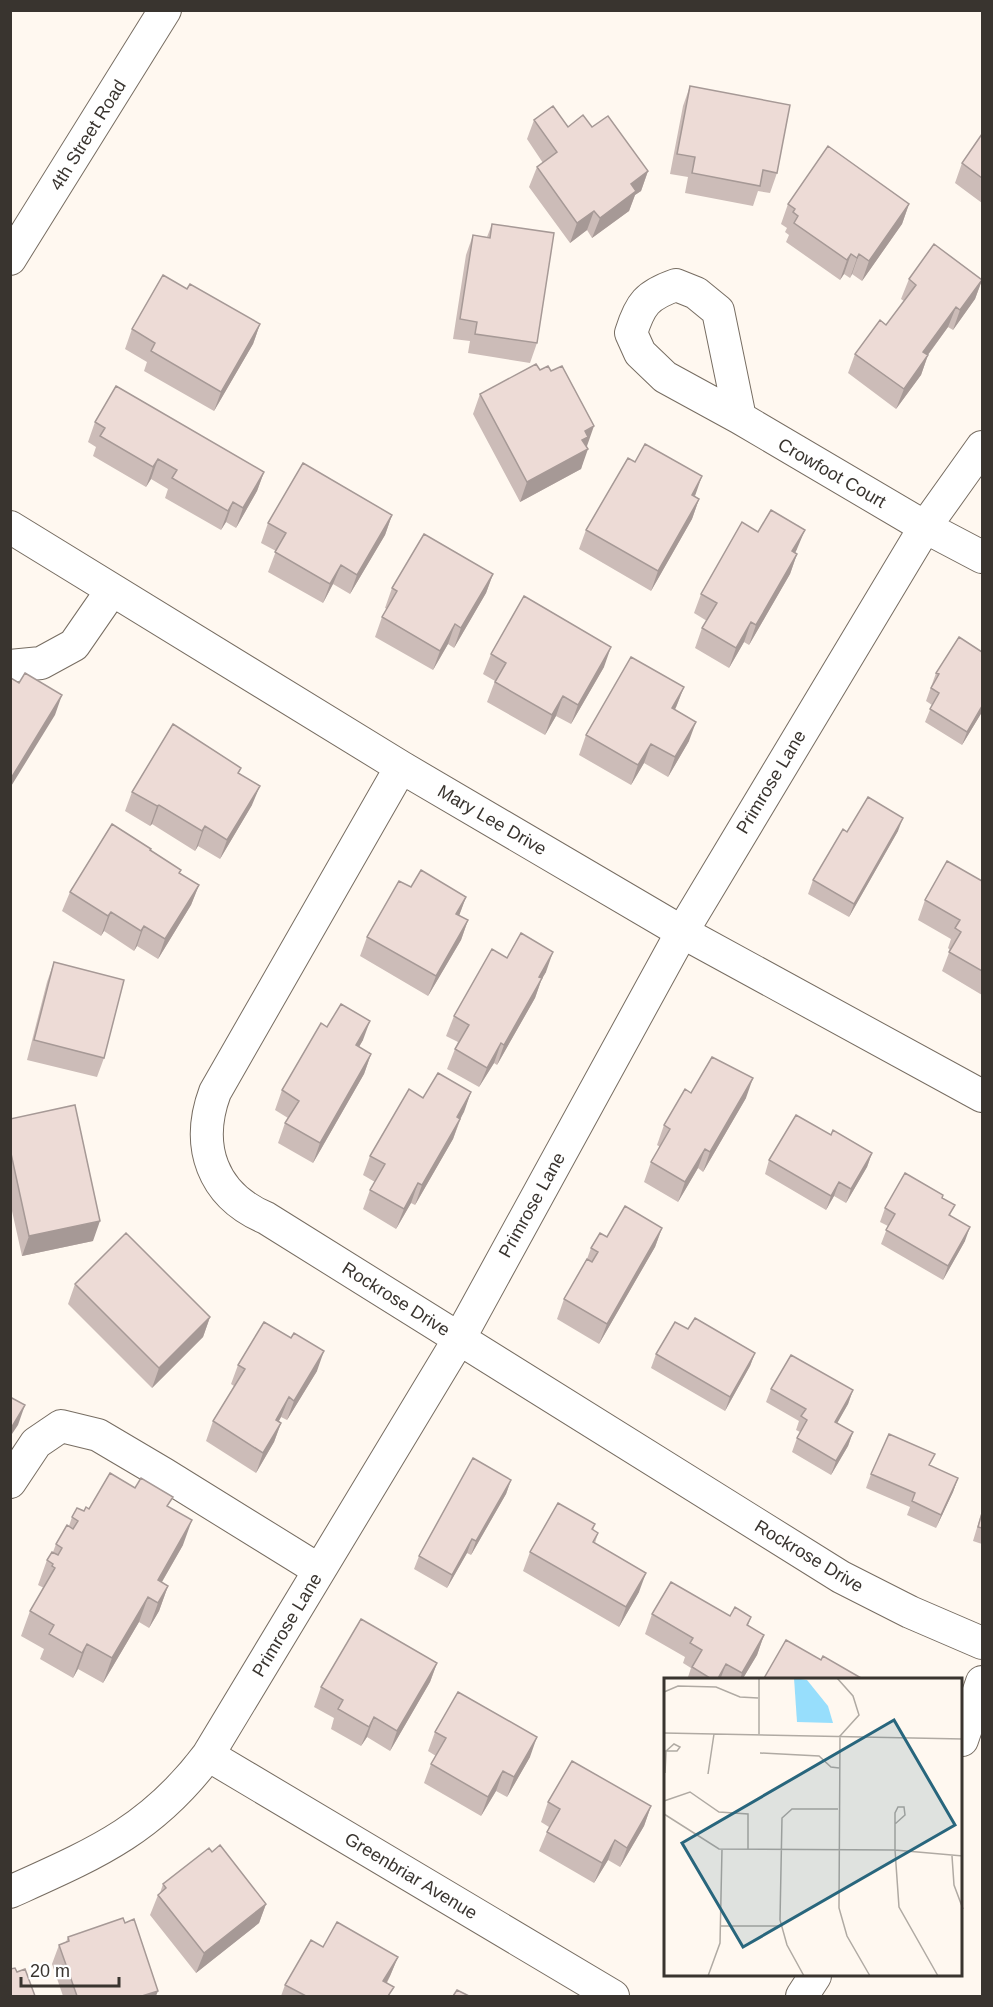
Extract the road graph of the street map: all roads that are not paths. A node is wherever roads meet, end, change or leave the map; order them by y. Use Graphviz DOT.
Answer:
graph roads {
  1 [pos="165,10"];
  2 [pos="10,259"];
  3 [pos="740,418"];
  4 [pos="982,447"];
  5 [pos="10,527"];
  6 [pos="925,527"];
  7 [pos="982,557"];
  8 [pos="112,590"];
  9 [pos="10,666"];
  10 [pos="401,767"];
  11 [pos="682,932"];
  12 [pos="982,1096"];
  13 [pos="459,1339"];
  14 [pos="10,1482"];
  15 [pos="319,1570"];
  16 [pos="982,1643"];
  17 [pos="982,1682"];
  18 [pos="963,1737"];
  19 [pos="208,1755"];
  20 [pos="10,1892"];
  21 [pos="814,1977"];
  22 [pos="613,1996"];
  23 [pos="802,1996"];
  1 -- 2 [label="street, 4th Street Road"];
  3 -- 6 [label="street, Crowfoot Court"];
  4 -- 6 [label="street, Primrose Lane"];
  5 -- 8 [label="street, Mary Lee Drive"];
  6 -- 7 [label="street, Crowfoot Court"];
  6 -- 11 [label="street, Primrose Lane"];
  8 -- 9 [label="street"];
  8 -- 10 [label="street, Mary Lee Drive"];
  10 -- 11 [label="street, Mary Lee Drive"];
  10 -- 13 [label="street, Rockrose Drive"];
  11 -- 12 [label="street, Mary Lee Drive"];
  11 -- 13 [label="street, Primrose Lane"];
  13 -- 15 [label="street, Primrose Lane"];
  13 -- 16 [label="street, Rockrose Drive"];
  14 -- 15 [label="street"];
  15 -- 19 [label="street, Primrose Lane"];
  17 -- 18 [label="street"];
  19 -- 20 [label="street, Primrose Lane"];
  19 -- 22 [label="street, Greenbriar Avenue"];
  21 -- 23 [label="street"];
}
